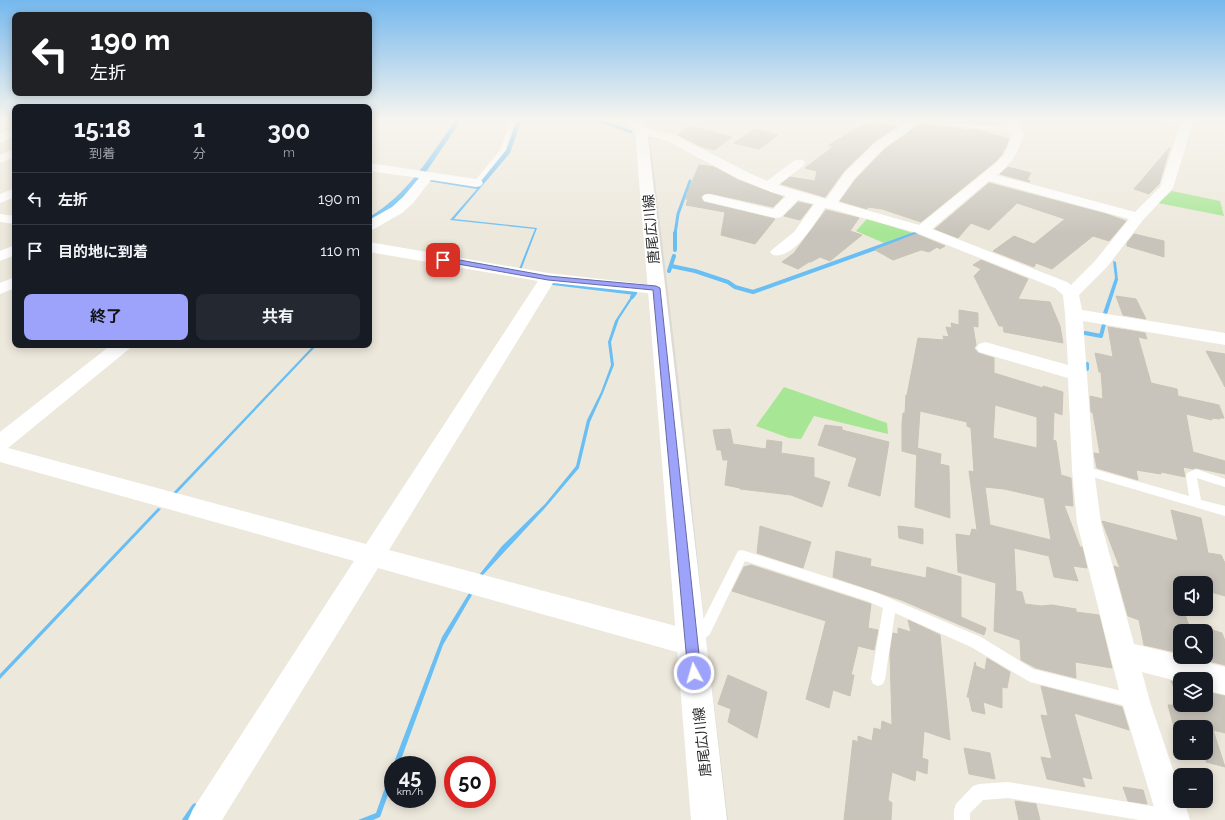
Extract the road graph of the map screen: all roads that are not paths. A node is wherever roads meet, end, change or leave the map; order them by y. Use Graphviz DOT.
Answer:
graph roads {
  1 [pos="497,157"];
  2 [pos="640,157"];
  3 [pos="708,157"];
  4 [pos="868,157"];
  5 [pos="1008,157"];
  6 [pos="1175,157"];
  7 [pos="799,163"];
  8 [pos="372,167"];
  9 [pos="423,175"];
  10 [pos="987,176"];
  11 [pos="476,183"];
  12 [pos="769,186"];
  13 [pos="12,193"];
  14 [pos="795,195"];
  15 [pos="709,198"];
  16 [pos="0,199"];
  17 [pos="826,204"];
  18 [pos="1138,217"];
  19 [pos="0,218"];
  20 [pos="12,220"];
  21 [pos="372,224"];
  22 [pos="922,230"];
  23 [pos="372,247"];
  24 [pos="12,251"];
  25 [pos="778,252"];
  26 [pos="0,256"];
  27 [pos="548,278"];
  28 [pos="656,288"];
  29 [pos="1072,304"];
  30 [pos="1225,338"];
  31 [pos="119,348"];
  32 [pos="985,348"];
  33 [pos="1077,374"];
  34 [pos="0,443"];
  35 [pos="0,454"];
  36 [pos="1083,470"];
  37 [pos="1225,483"];
  38 [pos="1196,502"];
  39 [pos="1225,511"];
  40 [pos="372,556"];
  41 [pos="890,605"];
  42 [pos="691,644"];
  43 [pos="1124,654"];
  44 [pos="878,679"];
  45 [pos="1225,681"];
  46 [pos="1136,702"];
  47 [pos="1173,819"];
  48 [pos="204,820"];
  49 [pos="709,820"];
  50 [pos="962,820"];
  1 -- 11 [label="lane"];
  2 -- 28 [label="main road, 唐尾広川線"];
  3 -- 12 [label="street"];
  4 -- 17 [label="street"];
  5 -- 10 [label="street"];
  6 -- 18 [label="street"];
  7 -- 12 [label="street"];
  8 -- 9 [label="street"];
  9 -- 11 [label="street"];
  9 -- 21 [label="street"];
  10 -- 18 [label="street"];
  10 -- 22 [label="street"];
  12 -- 14 [label="street"];
  13 -- 16 [label="street"];
  14 -- 15 [label="street"];
  14 -- 17 [label="street"];
  17 -- 22 [label="street"];
  17 -- 25 [label="street"];
  18 -- 29 [label="street"];
  19 -- 20 [label="street"];
  22 -- 29 [label="street"];
  23 -- 27 [label="street"];
  24 -- 26 [label="street"];
  27 -- 28 [label="street"];
  27 -- 40 [label="street"];
  28 -- 42 [label="main road, 唐尾広川線"];
  29 -- 30 [label="street"];
  29 -- 33 [label="street"];
  31 -- 34 [label="street"];
  32 -- 33 [label="street"];
  33 -- 36 [label="street"];
  35 -- 40 [label="street"];
  36 -- 38 [label="lane"];
  36 -- 43 [label="street"];
  37 -- 38 [label="lane"];
  38 -- 39 [label="lane"];
  40 -- 42 [label="street"];
  40 -- 48 [label="street"];
  41 -- 42 [label="lane"];
  41 -- 44 [label="lane"];
  41 -- 46 [label="lane"];
  42 -- 49 [label="main road, 唐尾広川線"];
  43 -- 45 [label="street"];
  43 -- 46 [label="street"];
  46 -- 47 [label="street"];
  47 -- 50 [label="lane"];
}
